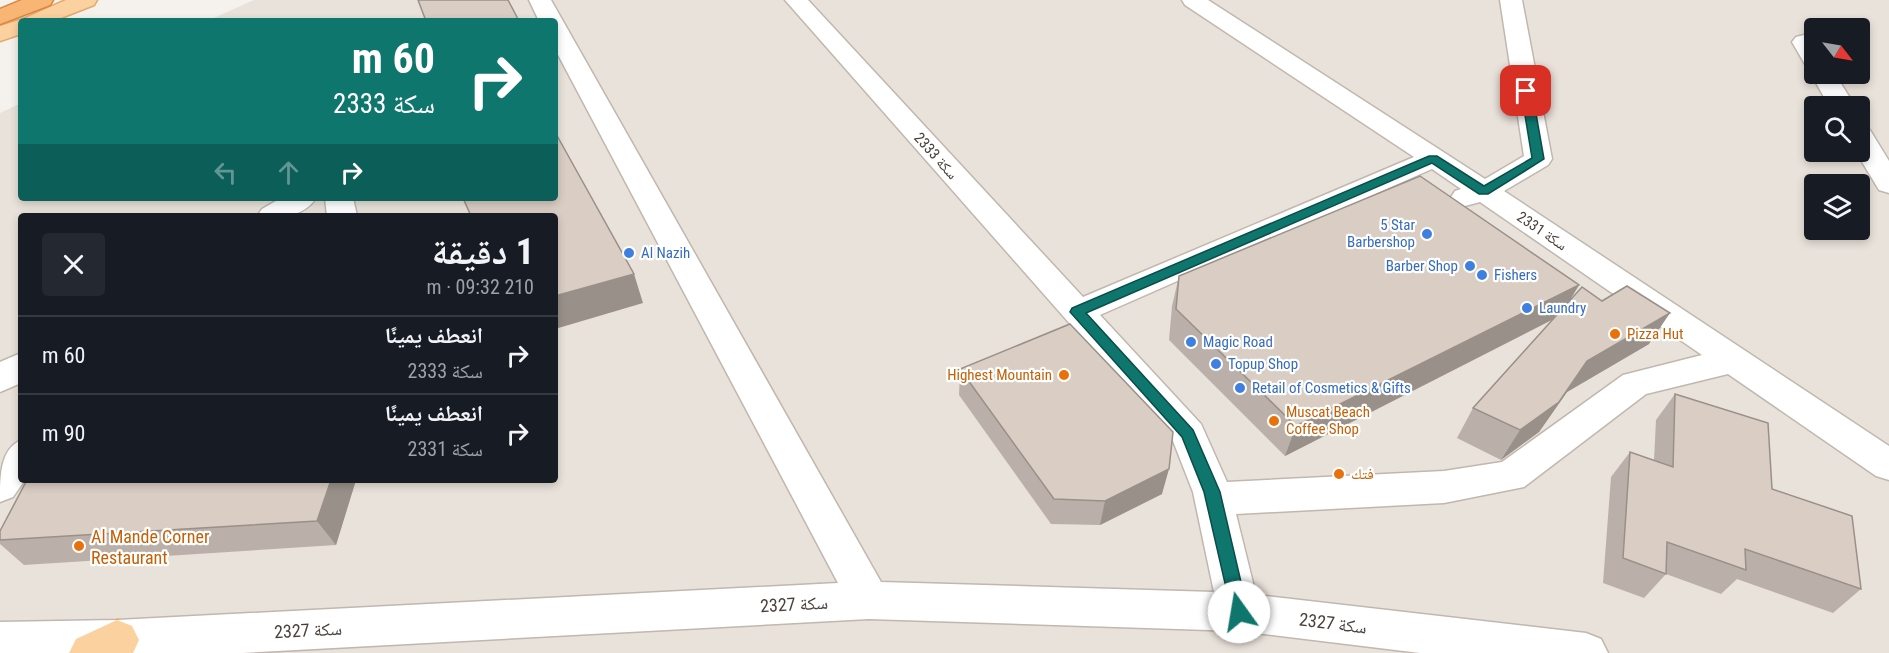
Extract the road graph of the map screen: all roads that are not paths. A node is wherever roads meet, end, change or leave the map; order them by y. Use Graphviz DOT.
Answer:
graph roads {
  1 [pos="42,0"];
  2 [pos="86,0"];
  3 [pos="540,0"];
  4 [pos="796,0"];
  5 [pos="1193,0"];
  6 [pos="1511,0"];
  7 [pos="0,16"];
  8 [pos="41,18"];
  9 [pos="549,18"];
  10 [pos="18,27"];
  11 [pos="558,32"];
  12 [pos="0,34"];
  13 [pos="1870,153"];
  14 [pos="1433,159"];
  15 [pos="1889,184"];
  16 [pos="1484,192"];
  17 [pos="297,201"];
  18 [pos="277,213"];
  19 [pos="1477,222"];
  20 [pos="1597,268"];
  21 [pos="1563,280"];
  22 [pos="1077,312"];
  23 [pos="1733,360"];
  24 [pos="18,368"];
  25 [pos="0,379"];
  26 [pos="18,459"];
  27 [pos="1889,465"];
  28 [pos="0,486"];
  29 [pos="1213,499"];
  30 [pos="869,600"];
  31 [pos="1239,612"];
  32 [pos="0,642"];
  33 [pos="104,646"];
  34 [pos="1586,653"];
  1 -- 7 [label="highway"];
  2 -- 8 [label="main road"];
  3 -- 9 [label="street"];
  4 -- 22 [label="street, سكة 2333"];
  5 -- 14 [label="street, سكة 2331"];
  6 -- 16 [label="street"];
  10 -- 12 [label="main road"];
  11 -- 30 [label="street"];
  13 -- 15 [label="street"];
  14 -- 16 [label="street, سكة 2331"];
  14 -- 22 [label="street"];
  16 -- 19 [label="street"];
  16 -- 20 [label="street, سكة 2331"];
  17 -- 18 [label="street"];
  20 -- 21 [label="street"];
  20 -- 23 [label="street, سكة 2331"];
  22 -- 29 [label="street, سكة 2333"];
  23 -- 27 [label="street, سكة 2331"];
  23 -- 29 [label="street"];
  24 -- 25 [label="street"];
  26 -- 28 [label="street"];
  29 -- 31 [label="street, سكة 2333"];
  30 -- 31 [label="street, سكة 2327"];
  30 -- 33 [label="street, سكة 2327"];
  31 -- 34 [label="street, سكة 2327"];
  32 -- 33 [label="street, سكة 2327"];
}
